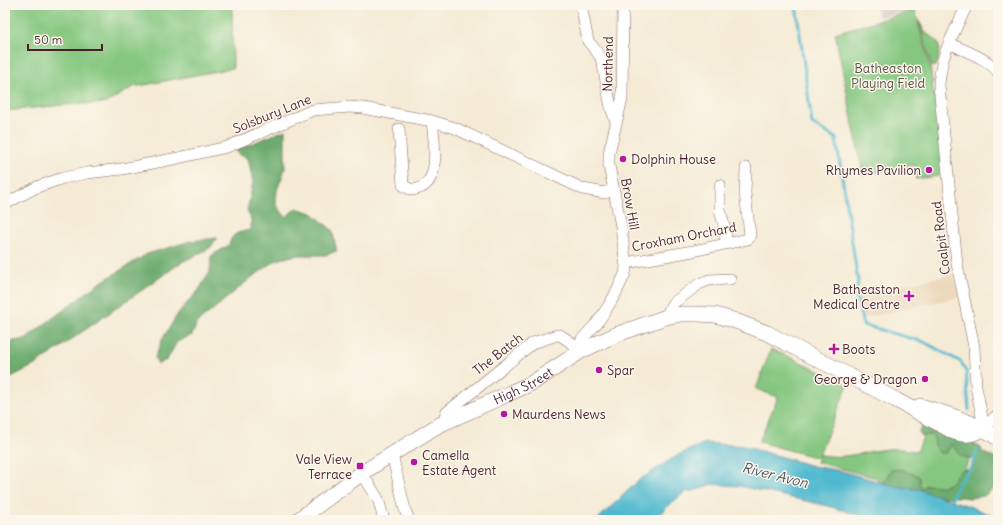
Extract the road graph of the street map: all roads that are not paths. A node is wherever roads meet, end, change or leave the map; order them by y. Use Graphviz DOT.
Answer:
graph roads {
  1 [pos="581,5"];
  2 [pos="622,5"];
  3 [pos="967,5"];
  4 [pos="949,43"];
  5 [pos="998,72"];
  6 [pos="432,121"];
  7 [pos="616,122"];
  8 [pos="399,129"];
  9 [pos="746,168"];
  10 [pos="720,185"];
  11 [pos="613,190"];
  12 [pos="5,204"];
  13 [pos="726,243"];
  14 [pos="626,265"];
  15 [pos="730,279"];
  16 [pos="666,317"];
  17 [pos="580,349"];
  18 [pos="998,416"];
  19 [pos="447,420"];
  20 [pos="984,428"];
  21 [pos="998,438"];
  22 [pos="998,450"];
  23 [pos="392,454"];
  24 [pos="362,473"];
  25 [pos="298,520"];
  26 [pos="384,520"];
  27 [pos="408,520"];
  1 -- 7 [label="street"];
  2 -- 7 [label="street, Northend"];
  3 -- 4 [label="street, Coalpit Road"];
  4 -- 5 [label="street"];
  4 -- 20 [label="street, Coalpit Road"];
  6 -- 8 [label="street"];
  6 -- 11 [label="street, Solsbury Lane"];
  6 -- 12 [label="street, Solsbury Lane"];
  7 -- 11 [label="street, Brow Hill"];
  9 -- 13 [label="street, Croxham Orchard"];
  10 -- 13 [label="street"];
  11 -- 14 [label="street, Brow Hill"];
  13 -- 14 [label="street, Croxham Orchard"];
  14 -- 17 [label="street"];
  15 -- 16 [label="street"];
  16 -- 17 [label="street, High Street"];
  16 -- 20 [label="street, High Street"];
  17 -- 19 [label="street, High Street"];
  17 -- 19 [label="street, The Batch"];
  18 -- 20 [label="street"];
  19 -- 23 [label="street, High Street"];
  20 -- 21 [label="street, High Street"];
  20 -- 22 [label="street"];
  23 -- 24 [label="street, High Street"];
  23 -- 27 [label="street"];
  24 -- 25 [label="street, High Street"];
  24 -- 26 [label="street"];
}
